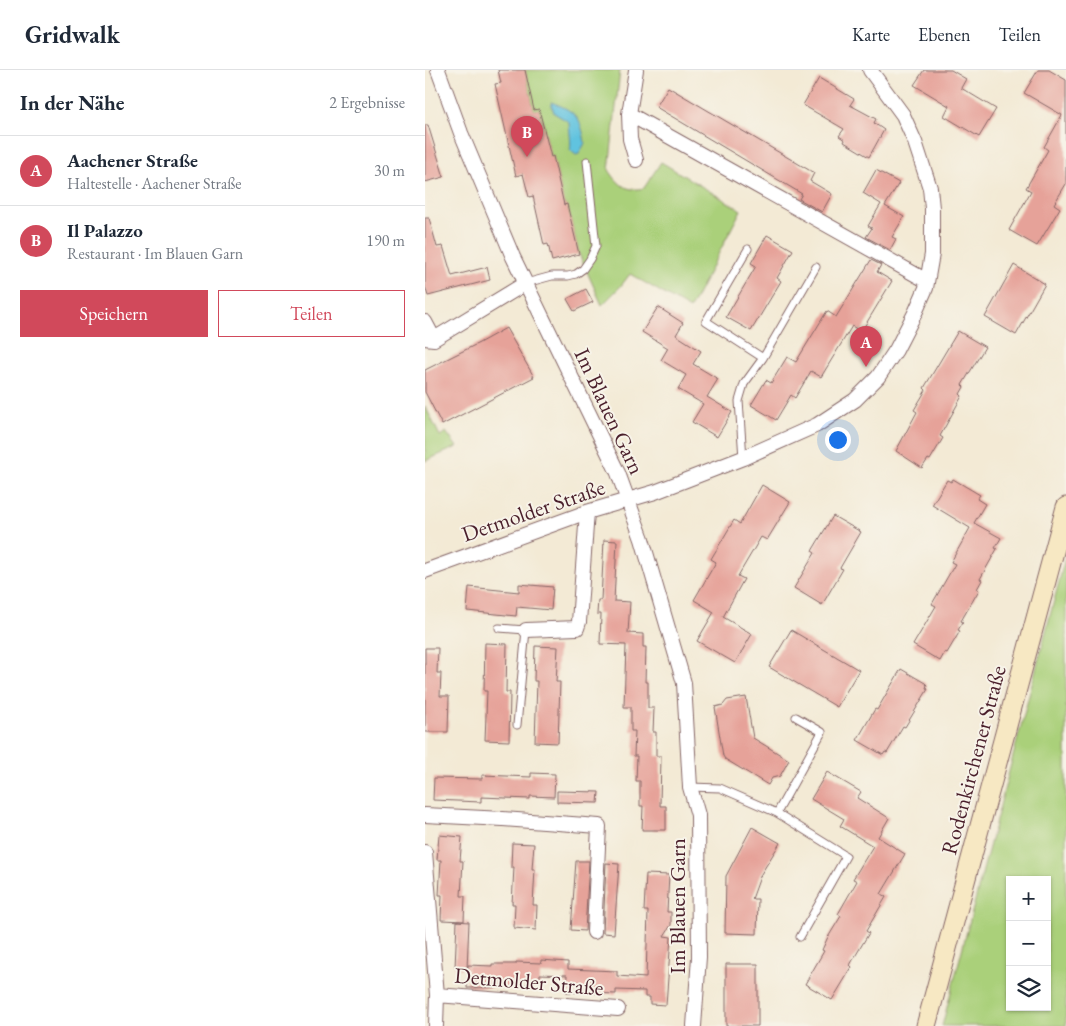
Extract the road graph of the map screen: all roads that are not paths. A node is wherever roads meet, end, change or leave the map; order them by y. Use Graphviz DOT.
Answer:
graph roads {
  1 [pos="438,70"];
  2 [pos="636,70"];
  3 [pos="870,70"];
  4 [pos="629,114"];
  5 [pos="636,160"];
  6 [pos="587,161"];
  7 [pos="748,249"];
  8 [pos="816,267"];
  9 [pos="927,281"];
  10 [pos="526,283"];
  11 [pos="425,322"];
  12 [pos="429,338"];
  13 [pos="763,358"];
  14 [pos="743,458"];
  15 [pos="628,500"];
  16 [pos="1066,507"];
  17 [pos="587,512"];
  18 [pos="425,571"];
  19 [pos="499,628"];
  20 [pos="526,630"];
  21 [pos="796,717"];
  22 [pos="517,725"];
  23 [pos="690,787"];
  24 [pos="777,813"];
  25 [pos="425,816"];
  26 [pos="425,852"];
  27 [pos="594,932"];
  28 [pos="800,937"];
  29 [pos="437,995"];
  30 [pos="618,1009"];
  31 [pos="437,1026"];
  32 [pos="694,1026"];
  33 [pos="926,1026"];
  1 -- 10 [label="street, Im Blauen Garn"];
  2 -- 4 [label="street"];
  3 -- 9 [label="street, Detmolder Straße"];
  4 -- 5 [label="street"];
  4 -- 9 [label="street"];
  6 -- 10 [label="lane"];
  7 -- 13 [label="lane"];
  8 -- 13 [label="lane"];
  9 -- 14 [label="street, Detmolder Straße"];
  10 -- 12 [label="street"];
  10 -- 15 [label="street, Im Blauen Garn"];
  11 -- 12 [label="street"];
  13 -- 14 [label="lane"];
  14 -- 15 [label="street, Detmolder Straße"];
  15 -- 17 [label="street, Detmolder Straße"];
  15 -- 23 [label="street, Im Blauen Garn"];
  16 -- 33 [label="main road, Rodenkirchener Straße"];
  17 -- 18 [label="street, Detmolder Straße"];
  17 -- 20 [label="street"];
  19 -- 20 [label="lane"];
  20 -- 22 [label="lane"];
  21 -- 24 [label="lane"];
  23 -- 24 [label="lane"];
  23 -- 32 [label="street, Im Blauen Garn"];
  24 -- 28 [label="lane"];
  25 -- 27 [label="street"];
  26 -- 29 [label="street, Detmolder Straße"];
  29 -- 30 [label="street, Detmolder Straße"];
  29 -- 31 [label="street, Detmolder Straße"];
}
